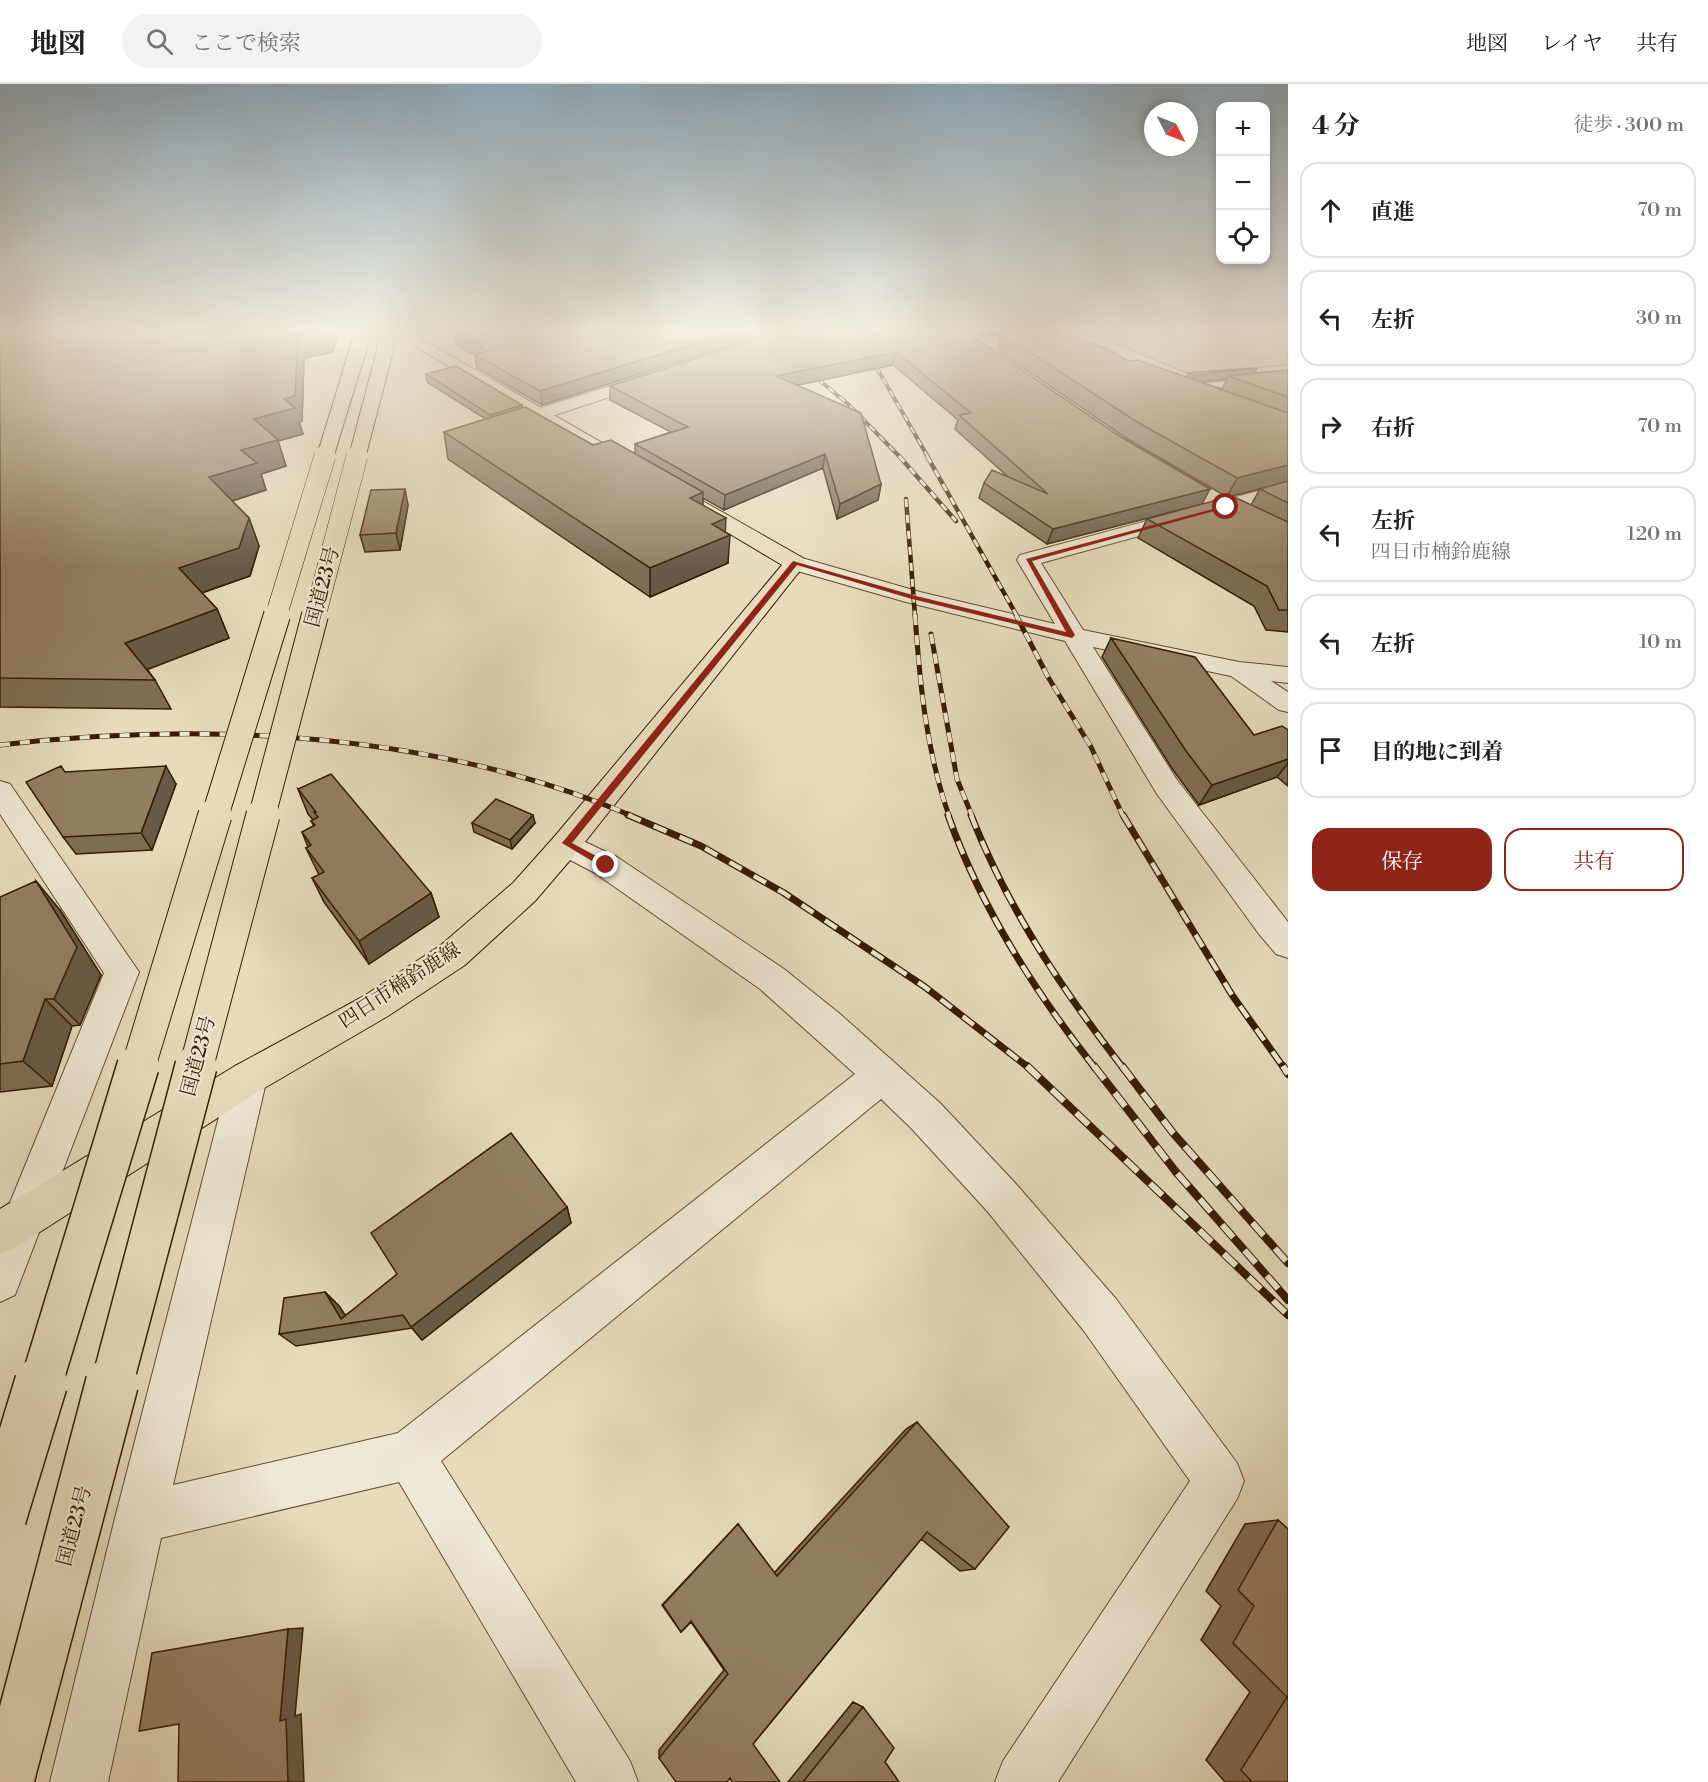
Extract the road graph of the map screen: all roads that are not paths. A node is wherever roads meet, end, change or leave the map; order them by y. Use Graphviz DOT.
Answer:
graph roads {
  1 [pos="340,409"];
  2 [pos="371,409"];
  3 [pos="532,409"];
  4 [pos="555,409"];
  5 [pos="540,414"];
  6 [pos="652,479"];
  7 [pos="1288,489"];
  8 [pos="672,491"];
  9 [pos="1207,496"];
  10 [pos="1226,507"];
  11 [pos="1247,518"];
  12 [pos="795,563"];
  13 [pos="1072,635"];
  14 [pos="1239,670"];
  15 [pos="1288,675"];
  16 [pos="1288,704"];
  17 [pos="0,791"];
  18 [pos="566,843"];
  19 [pos="1288,945"];
  20 [pos="882,1075"];
  21 [pos="248,1078"];
  22 [pos="13,1226"];
  23 [pos="0,1280"];
  24 [pos="410,1455"];
  25 [pos="0,1517"];
  26 [pos="140,1518"];
  27 [pos="7,1782"];
  28 [pos="79,1782"];
  29 [pos="609,1782"];
  30 [pos="1024,1782"];
  1 -- 25 [label="main road, 国道23号, bridge"];
  2 -- 27 [label="main road, 国道23号, bridge"];
  3 -- 5 [label="main road"];
  4 -- 5 [label="street"];
  5 -- 6 [label="main road"];
  7 -- 10 [label="street"];
  8 -- 12 [label="main road"];
  9 -- 10 [label="street"];
  10 -- 11 [label="street"];
  10 -- 13 [label="street"];
  12 -- 13 [label="street"];
  12 -- 18 [label="main road, 四日市楠鈴鹿線"];
  13 -- 14 [label="street"];
  13 -- 19 [label="street"];
  14 -- 15 [label="street"];
  14 -- 16 [label="street"];
  17 -- 22 [label="street"];
  18 -- 20 [label="street"];
  18 -- 21 [label="main road, 四日市楠鈴鹿線"];
  20 -- 24 [label="street"];
  20 -- 30 [label="street"];
  21 -- 22 [label="main road, 四日市楠鈴鹿線"];
  21 -- 26 [label="street"];
  22 -- 23 [label="street"];
  24 -- 26 [label="street"];
  24 -- 29 [label="street"];
  26 -- 28 [label="street"];
}
